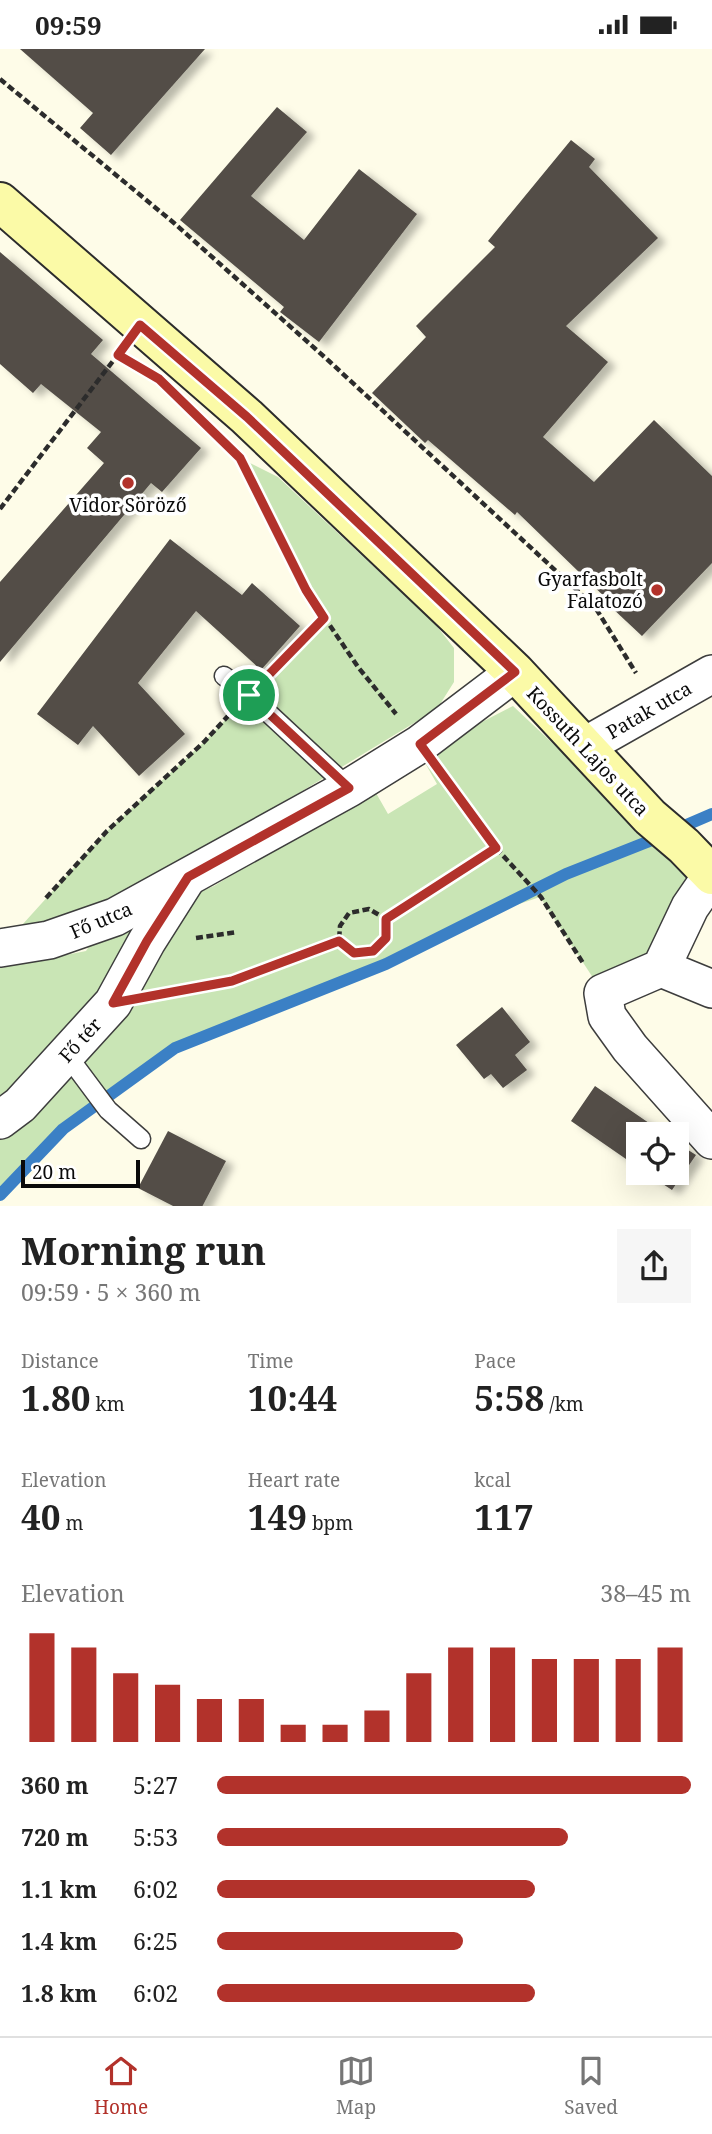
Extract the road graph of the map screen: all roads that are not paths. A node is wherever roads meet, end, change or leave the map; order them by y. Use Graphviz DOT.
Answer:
graph roads {
  1 [pos="0,202"];
  2 [pos="515,672"];
  3 [pos="712,674"];
  4 [pos="224,675"];
  5 [pos="585,746"];
  6 [pos="349,788"];
  7 [pos="712,875"];
  8 [pos="188,877"];
  9 [pos="0,948"];
  10 [pos="661,968"];
  11 [pos="712,989"];
  12 [pos="67,1055"];
  13 [pos="0,1120"];
  14 [pos="141,1139"];
  15 [pos="712,1140"];
  1 -- 2 [label="main road, Kossuth Lajos utca"];
  2 -- 5 [label="main road, Kossuth Lajos utca"];
  2 -- 6 [label="street, Fő utca"];
  3 -- 5 [label="street, Patak utca"];
  4 -- 6 [label="lane"];
  5 -- 7 [label="main road, Kossuth Lajos utca"];
  6 -- 8 [label="street, Fő utca"];
  7 -- 10 [label="street"];
  8 -- 9 [label="street, Fő utca"];
  8 -- 12 [label="street, Fő tér"];
  10 -- 11 [label="street"];
  10 -- 15 [label="street"];
  12 -- 13 [label="street, Fő tér"];
  12 -- 14 [label="lane"];
}
